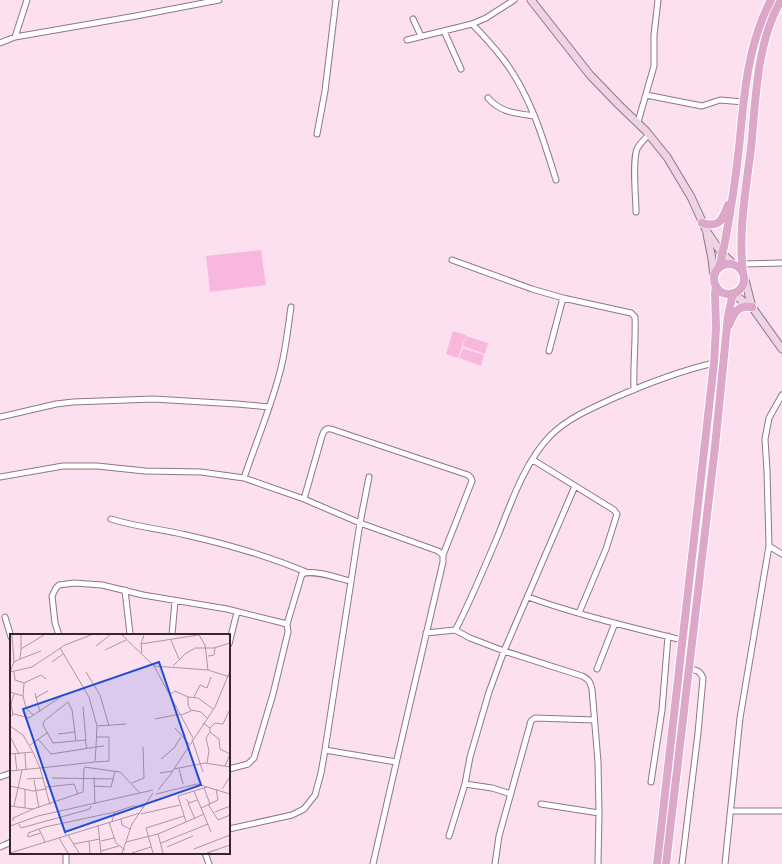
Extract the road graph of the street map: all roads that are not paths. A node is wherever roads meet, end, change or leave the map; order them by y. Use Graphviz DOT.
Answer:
graph roads {
  1 [pos="27,0"];
  2 [pos="219,0"];
  3 [pos="336,0"];
  4 [pos="514,0"];
  5 [pos="531,0"];
  6 [pos="658,0"];
  7 [pos="771,0"];
  8 [pos="781,0"];
  9 [pos="210,1"];
  10 [pos="413,19"];
  11 [pos="472,24"];
  12 [pos="444,31"];
  13 [pos="421,36"];
  14 [pos="15,37"];
  15 [pos="407,40"];
  16 [pos="0,43"];
  17 [pos="461,69"];
  18 [pos="746,83"];
  19 [pos="757,85"];
  20 [pos="646,95"];
  21 [pos="488,98"];
  22 [pos="744,102"];
  23 [pos="534,116"];
  24 [pos="638,122"];
  25 [pos="317,134"];
  26 [pos="649,134"];
  27 [pos="556,180"];
  28 [pos="733,195"];
  29 [pos="636,212"];
  30 [pos="702,222"];
  31 [pos="707,232"];
  32 [pos="723,254"];
  33 [pos="452,260"];
  34 [pos="738,264"];
  35 [pos="782,264"];
  36 [pos="719,267"];
  37 [pos="744,274"];
  38 [pos="715,282"];
  39 [pos="734,293"];
  40 [pos="563,298"];
  41 [pos="291,307"];
  42 [pos="752,307"];
  43 [pos="727,329"];
  44 [pos="782,349"];
  45 [pos="549,351"];
  46 [pos="714,363"];
  47 [pos="634,390"];
  48 [pos="782,395"];
  49 [pos="269,407"];
  50 [pos="0,417"];
  51 [pos="533,460"];
  52 [pos="0,477"];
  53 [pos="369,477"];
  54 [pos="244,478"];
  55 [pos="575,486"];
  56 [pos="304,499"];
  57 [pos="111,519"];
  58 [pos="360,523"];
  59 [pos="769,546"];
  60 [pos="782,554"];
  61 [pos="443,555"];
  62 [pos="306,572"];
  63 [pos="350,581"];
  64 [pos="125,590"];
  65 [pos="528,597"];
  66 [pos="175,601"];
  67 [pos="237,612"];
  68 [pos="579,613"];
  69 [pos="5,617"];
  70 [pos="615,623"];
  71 [pos="287,624"];
  72 [pos="455,630"];
  73 [pos="426,633"];
  74 [pos="10,634"];
  75 [pos="59,634"];
  76 [pos="130,634"];
  77 [pos="172,634"];
  78 [pos="668,636"];
  79 [pos="230,640"];
  80 [pos="682,640"];
  81 [pos="504,651"];
  82 [pos="597,669"];
  83 [pos="688,669"];
  84 [pos="594,720"];
  85 [pos="325,750"];
  86 [pos="396,762"];
  87 [pos="230,769"];
  88 [pos="10,774"];
  89 [pos="0,777"];
  90 [pos="651,782"];
  91 [pos="465,784"];
  92 [pos="511,794"];
  93 [pos="541,804"];
  94 [pos="782,810"];
  95 [pos="731,811"];
  96 [pos="599,814"];
  97 [pos="230,829"];
  98 [pos="449,836"];
  99 [pos="10,842"];
  100 [pos="0,847"];
  101 [pos="205,854"];
  102 [pos="209,864"];
  103 [pos="374,864"];
  104 [pos="495,864"];
  105 [pos="598,864"];
  106 [pos="657,864"];
  107 [pos="666,864"];
  108 [pos="682,864"];
  109 [pos="725,864"];
  1 -- 14 [label="street"];
  2 -- 9 [label="street"];
  3 -- 25 [label="street"];
  4 -- 11 [label="street"];
  5 -- 24 [label="street"];
  6 -- 20 [label="street"];
  7 -- 18 [label="main road"];
  8 -- 19 [label="main road"];
  9 -- 14 [label="street"];
  10 -- 13 [label="street"];
  11 -- 12 [label="street"];
  11 -- 23 [label="street"];
  12 -- 13 [label="street"];
  12 -- 17 [label="street"];
  13 -- 15 [label="street"];
  14 -- 16 [label="street"];
  18 -- 19 [label="main road"];
  18 -- 22 [label="main road"];
  19 -- 34 [label="main road"];
  20 -- 22 [label="street"];
  20 -- 24 [label="street"];
  21 -- 23 [label="street"];
  22 -- 28 [label="main road"];
  23 -- 27 [label="street"];
  24 -- 26 [label="street"];
  26 -- 29 [label="street"];
  26 -- 30 [label="street"];
  28 -- 30 [label="main road"];
  28 -- 32 [label="main road"];
  30 -- 31 [label="street"];
  31 -- 32 [label="street"];
  31 -- 38 [label="street"];
  32 -- 34 [label="street"];
  32 -- 36 [label="main road"];
  33 -- 40 [label="street"];
  34 -- 35 [label="street"];
  34 -- 36 [label="main road"];
  34 -- 37 [label="main road"];
  36 -- 38 [label="main road"];
  37 -- 39 [label="main road"];
  37 -- 42 [label="street"];
  38 -- 39 [label="main road"];
  38 -- 46 [label="main road"];
  39 -- 42 [label="street"];
  39 -- 43 [label="main road"];
  40 -- 45 [label="street"];
  40 -- 47 [label="street"];
  41 -- 49 [label="street"];
  42 -- 43 [label="main road"];
  42 -- 44 [label="street"];
  43 -- 83 [label="main road"];
  46 -- 47 [label="street"];
  46 -- 80 [label="main road"];
  47 -- 51 [label="street"];
  48 -- 59 [label="street"];
  49 -- 50 [label="street"];
  49 -- 54 [label="street"];
  51 -- 55 [label="street"];
  51 -- 72 [label="street"];
  52 -- 54 [label="street"];
  53 -- 58 [label="street"];
  54 -- 56 [label="street"];
  55 -- 65 [label="street"];
  55 -- 68 [label="street"];
  56 -- 58 [label="street"];
  56 -- 61 [label="street"];
  57 -- 62 [label="street"];
  58 -- 61 [label="street"];
  58 -- 63 [label="street"];
  59 -- 60 [label="street"];
  59 -- 95 [label="street"];
  61 -- 73 [label="street"];
  62 -- 63 [label="street"];
  62 -- 71 [label="street"];
  63 -- 85 [label="street"];
  64 -- 66 [label="street"];
  64 -- 75 [label="street"];
  64 -- 76 [label="street"];
  65 -- 68 [label="street"];
  65 -- 81 [label="street"];
  66 -- 67 [label="street"];
  66 -- 77 [label="street"];
  67 -- 71 [label="street"];
  67 -- 79 [label="street"];
  68 -- 70 [label="street"];
  69 -- 74 [label="street"];
  70 -- 78 [label="street"];
  70 -- 82 [label="street"];
  71 -- 87 [label="street"];
  72 -- 73 [label="street"];
  72 -- 81 [label="street"];
  73 -- 86 [label="street"];
  78 -- 80 [label="street"];
  78 -- 90 [label="street"];
  80 -- 106 [label="main road"];
  81 -- 84 [label="street"];
  81 -- 91 [label="street"];
  83 -- 107 [label="main road"];
  83 -- 108 [label="street"];
  84 -- 92 [label="street"];
  84 -- 96 [label="street"];
  85 -- 86 [label="street"];
  85 -- 97 [label="street"];
  86 -- 103 [label="street"];
  88 -- 89 [label="street"];
  91 -- 92 [label="street"];
  91 -- 98 [label="street"];
  92 -- 104 [label="street"];
  93 -- 96 [label="street"];
  94 -- 95 [label="street"];
  95 -- 109 [label="street"];
  96 -- 105 [label="street"];
  99 -- 100 [label="street"];
  101 -- 102 [label="street"];
}
